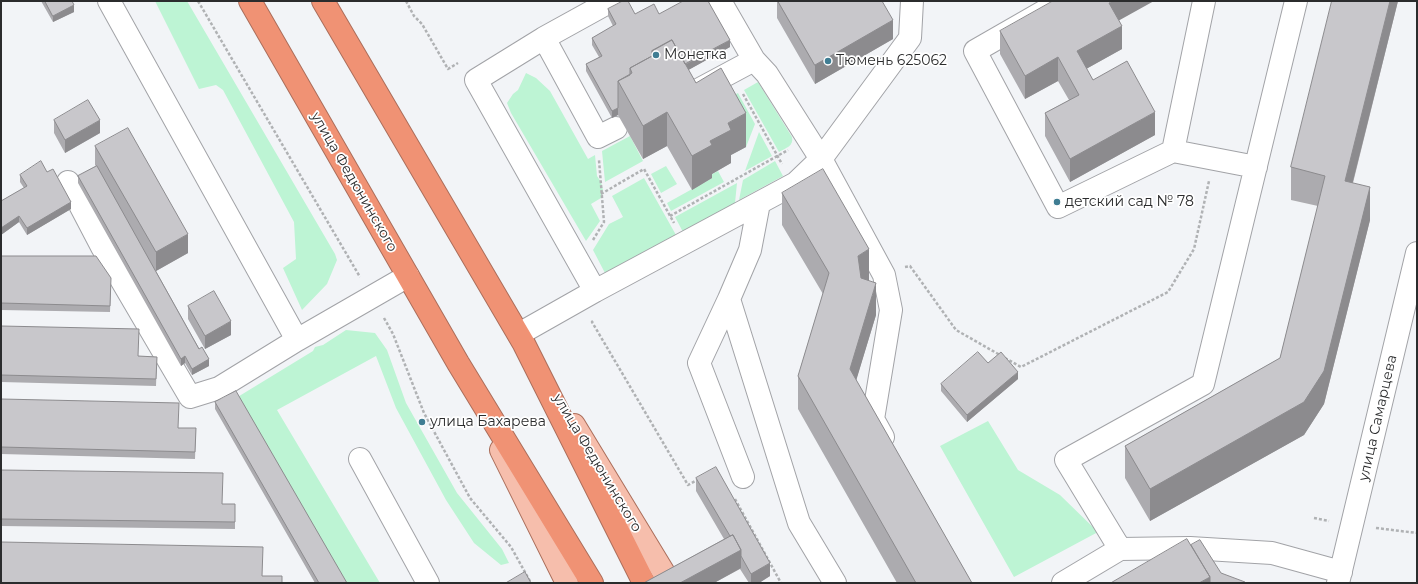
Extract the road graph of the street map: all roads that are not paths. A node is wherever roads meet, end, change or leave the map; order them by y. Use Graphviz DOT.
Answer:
graph roads {
  1 [pos="110,1"];
  2 [pos="250,1"];
  3 [pos="323,1"];
  4 [pos="611,1"];
  5 [pos="720,1"];
  6 [pos="912,1"];
  7 [pos="1062,1"];
  8 [pos="1204,1"];
  9 [pos="1296,1"];
  10 [pos="544,38"];
  11 [pos="754,60"];
  12 [pos="693,92"];
  13 [pos="607,133"];
  14 [pos="1173,151"];
  15 [pos="820,159"];
  16 [pos="1256,167"];
  17 [pos="68,182"];
  18 [pos="759,203"];
  19 [pos="1417,253"];
  20 [pos="408,276"];
  21 [pos="595,291"];
  22 [pos="729,298"];
  23 [pos="522,339"];
  24 [pos="297,340"];
  25 [pos="458,363"];
  26 [pos="893,453"];
  27 [pos="360,459"];
  28 [pos="742,477"];
  29 [pos="1120,549"];
  30 [pos="1339,577"];
  31 [pos="428,583"];
  32 [pos="567,583"];
  33 [pos="592,583"];
  34 [pos="644,583"];
  35 [pos="670,583"];
  36 [pos="834,583"];
  37 [pos="1063,583"];
  1 -- 24 [label="street"];
  2 -- 20 [label="highway, улица Федюнинского"];
  3 -- 23 [label="highway, улица Федюнинского"];
  4 -- 10 [label="street"];
  5 -- 11 [label="street"];
  6 -- 15 [label="street"];
  7 -- 14 [label="street"];
  8 -- 14 [label="street"];
  9 -- 16 [label="street"];
  10 -- 13 [label="street"];
  10 -- 21 [label="street"];
  11 -- 12 [label="street"];
  11 -- 15 [label="street"];
  14 -- 16 [label="street"];
  15 -- 18 [label="street"];
  15 -- 26 [label="street"];
  16 -- 29 [label="street"];
  17 -- 24 [label="street"];
  18 -- 21 [label="street"];
  18 -- 22 [label="street"];
  19 -- 30 [label="street, улица Самарцева"];
  20 -- 24 [label="street"];
  20 -- 25 [label="highway, улица Федюнинского"];
  21 -- 23 [label="street"];
  22 -- 28 [label="street"];
  22 -- 36 [label="street"];
  23 -- 34 [label="highway, улица Федюнинского"];
  23 -- 35 [label="main road, улица Федюнинского"];
  25 -- 32 [label="main road, улица Федюнинского"];
  25 -- 33 [label="highway, улица Федюнинского"];
  27 -- 31 [label="street"];
  29 -- 30 [label="street"];
  29 -- 37 [label="street"];
}
